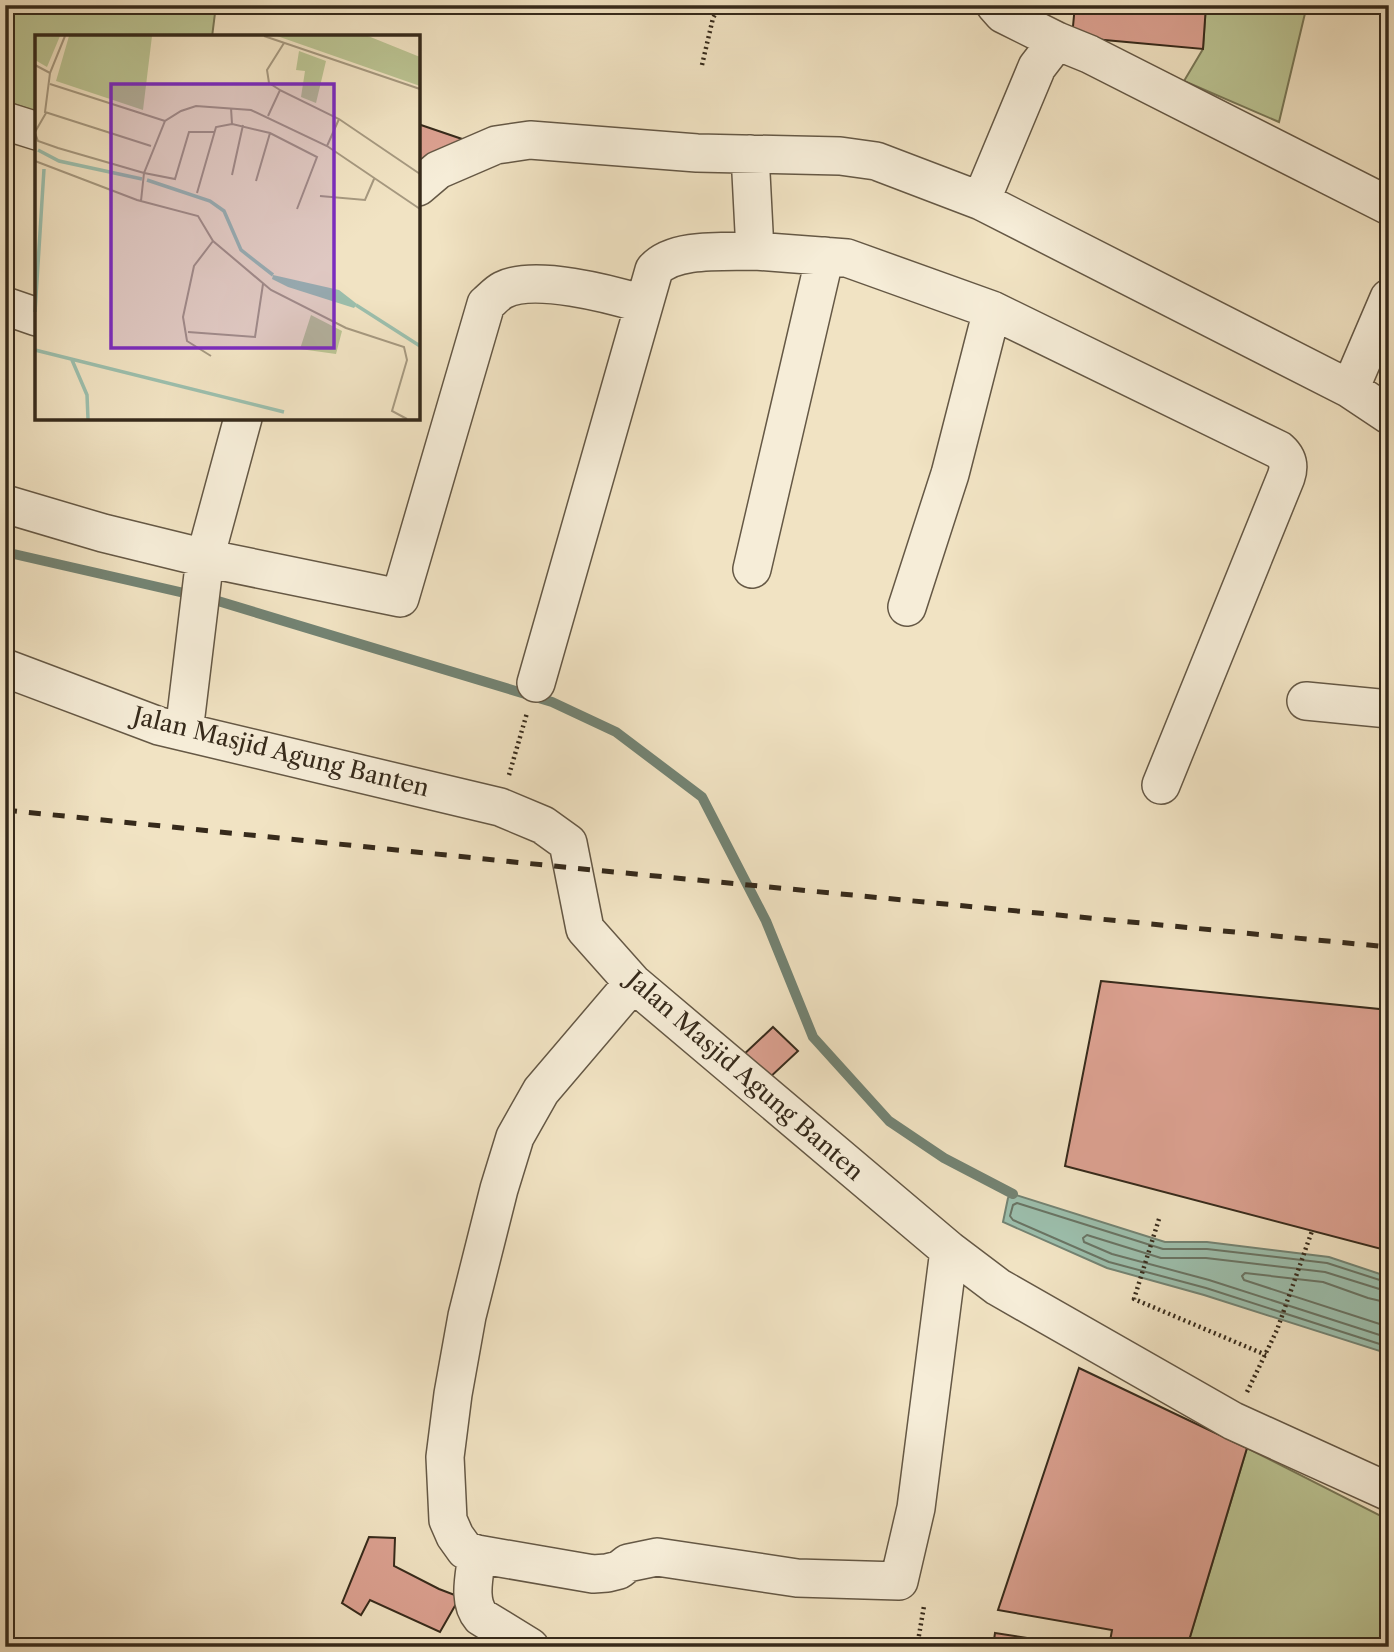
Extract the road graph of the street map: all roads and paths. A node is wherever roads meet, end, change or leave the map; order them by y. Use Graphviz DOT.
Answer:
graph roads {
  1 [pos="720,5"];
  2 [pos="995,5"];
  3 [pos="1057,41"];
  4 [pos="702,65"];
  5 [pos="5,121"];
  6 [pos="35,130"];
  7 [pos="750,154"];
  8 [pos="420,185"];
  9 [pos="981,201"];
  10 [pos="1389,206"];
  11 [pos="755,251"];
  12 [pos="825,256"];
  13 [pos="1389,299"];
  14 [pos="643,304"];
  15 [pos="5,306"];
  16 [pos="992,310"];
  17 [pos="35,316"];
  18 [pos="1350,388"];
  19 [pos="1389,415"];
  20 [pos="243,420"];
  21 [pos="5,504"];
  22 [pos="752,569"];
  23 [pos="202,584"];
  24 [pos="907,607"];
  25 [pos="5,668"];
  26 [pos="532,696"];
  27 [pos="1306,701"];
  28 [pos="1389,709"];
  29 [pos="184,732"];
  30 [pos="1160,785"];
  31 [pos="500,807"];
  32 [pos="633,984"];
  33 [pos="1159,1219"];
  34 [pos="1312,1231"];
  35 [pos="949,1250"];
  36 [pos="1266,1355"];
  37 [pos="1233,1421"];
  38 [pos="1389,1492"];
  39 [pos="477,1554"];
  40 [pos="530,1647"];
  1 -- 4 [label="path"];
  2 -- 3 [label="street"];
  3 -- 9 [label="street"];
  3 -- 10 [label="street"];
  5 -- 6 [label="street"];
  7 -- 8 [label="street"];
  7 -- 9 [label="street"];
  7 -- 11 [label="street"];
  9 -- 18 [label="street"];
  11 -- 12 [label="street"];
  11 -- 14 [label="street"];
  12 -- 16 [label="street"];
  12 -- 22 [label="street"];
  13 -- 18 [label="street"];
  14 -- 23 [label="street"];
  14 -- 26 [label="street"];
  15 -- 17 [label="street"];
  16 -- 24 [label="street"];
  16 -- 30 [label="street"];
  18 -- 19 [label="street"];
  20 -- 23 [label="street"];
  21 -- 23 [label="street"];
  23 -- 29 [label="street"];
  25 -- 29 [label="street, Jalan Masjid Agung Banten"];
  26 -- 31 [label="path"];
  27 -- 28 [label="street"];
  29 -- 31 [label="street, Jalan Masjid Agung Banten"];
  31 -- 32 [label="street, Jalan Masjid Agung Banten"];
  32 -- 35 [label="street, Jalan Masjid Agung Banten"];
  32 -- 39 [label="street"];
  33 -- 36 [label="path"];
  34 -- 36 [label="path"];
  35 -- 37 [label="street, Jalan Masjid Agung Banten"];
  35 -- 39 [label="street"];
  36 -- 37 [label="path"];
  37 -- 38 [label="street, Jalan Masjid Agung Banten"];
  39 -- 40 [label="street"];
}
